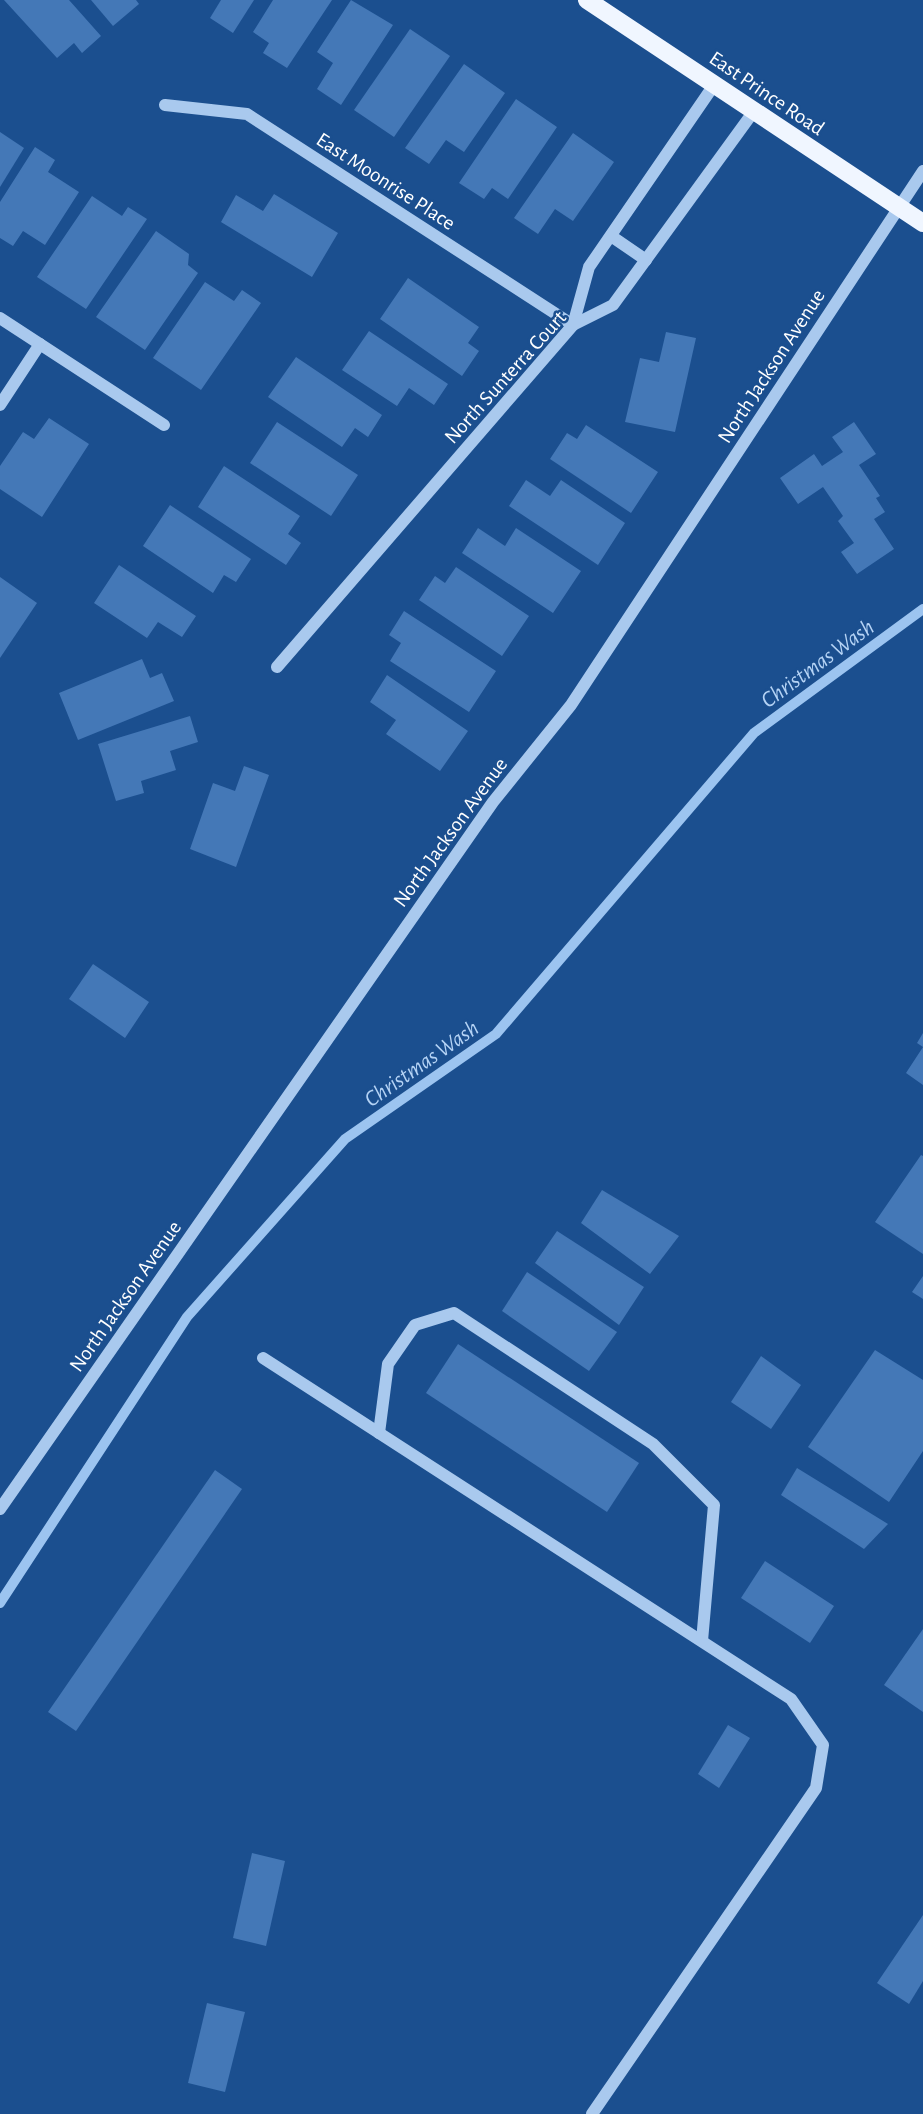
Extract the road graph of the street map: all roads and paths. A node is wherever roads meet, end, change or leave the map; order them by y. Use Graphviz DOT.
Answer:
graph roads {
  1 [pos="587,0"];
  2 [pos="715,85"];
  3 [pos="165,105"];
  4 [pos="754,111"];
  5 [pos="923,172"];
  6 [pos="899,207"];
  7 [pos="923,223"];
  8 [pos="611,236"];
  9 [pos="646,260"];
  10 [pos="0,318"];
  11 [pos="573,326"];
  12 [pos="40,344"];
  13 [pos="0,405"];
  14 [pos="164,425"];
  15 [pos="276,667"];
  16 [pos="263,1358"];
  17 [pos="379,1433"];
  18 [pos="0,1509"];
  19 [pos="702,1641"];
  20 [pos="592,2114"];
  1 -- 2 [label="main road, East Prince Road"];
  2 -- 4 [label="main road, East Prince Road"];
  2 -- 8 [label="street"];
  3 -- 11 [label="street, East Moonrise Place"];
  4 -- 6 [label="main road, East Prince Road"];
  4 -- 9 [label="street, North Sunterra Court"];
  5 -- 6 [label="street, North Jackson Avenue"];
  6 -- 7 [label="main road, East Prince Road"];
  6 -- 18 [label="street, North Jackson Avenue"];
  8 -- 9 [label="street"];
  8 -- 11 [label="street"];
  9 -- 11 [label="street, North Sunterra Court"];
  10 -- 12 [label="street"];
  11 -- 15 [label="street, North Sunterra Court"];
  12 -- 13 [label="street"];
  12 -- 14 [label="street"];
  16 -- 17 [label="street"];
  17 -- 19 [label="street"];
  17 -- 19 [label="street"];
  19 -- 20 [label="street"];
}
